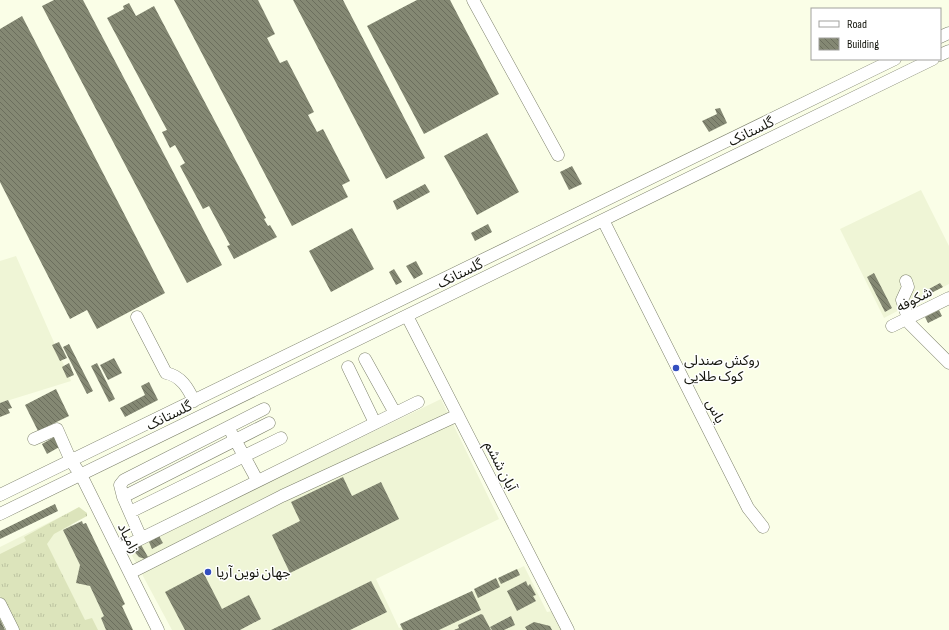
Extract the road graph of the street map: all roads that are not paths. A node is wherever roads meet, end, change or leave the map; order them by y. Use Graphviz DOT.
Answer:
graph roads {
  1 [pos="473,0"];
  2 [pos="893,60"];
  3 [pos="930,60"];
  4 [pos="558,155"];
  5 [pos="603,220"];
  6 [pos="906,281"];
  7 [pos="949,298"];
  8 [pos="407,316"];
  9 [pos="137,317"];
  10 [pos="908,318"];
  11 [pos="892,326"];
  12 [pos="365,359"];
  13 [pos="949,363"];
  14 [pos="348,368"];
  15 [pos="194,400"];
  16 [pos="418,402"];
  17 [pos="264,409"];
  18 [pos="395,413"];
  19 [pos="458,415"];
  20 [pos="270,423"];
  21 [pos="375,423"];
  22 [pos="229,427"];
  23 [pos="280,438"];
  24 [pos="34,439"];
  25 [pos="235,440"];
  26 [pos="244,456"];
  27 [pos="71,461"];
  28 [pos="81,475"];
  29 [pos="257,480"];
  30 [pos="0,495"];
  31 [pos="123,497"];
  32 [pos="130,512"];
  33 [pos="0,514"];
  34 [pos="763,527"];
  35 [pos="141,538"];
  36 [pos="118,550"];
  37 [pos="130,573"];
  38 [pos="0,604"];
  39 [pos="12,630"];
  40 [pos="158,630"];
  41 [pos="568,630"];
  1 -- 4 [label="street"];
  2 -- 15 [label="street, گلستانک"];
  3 -- 5 [label="street, گلستانک"];
  5 -- 8 [label="street, گلستانک"];
  5 -- 34 [label="street, یاس"];
  6 -- 10 [label="street"];
  7 -- 10 [label="street, شکوفه"];
  8 -- 19 [label="street, آبان ششم"];
  8 -- 28 [label="street, گلستانک"];
  9 -- 15 [label="street"];
  10 -- 11 [label="street, شکوفه"];
  10 -- 13 [label="street"];
  12 -- 18 [label="street"];
  14 -- 21 [label="street"];
  15 -- 27 [label="street, گلستانک"];
  16 -- 18 [label="street"];
  17 -- 22 [label="street"];
  18 -- 21 [label="street"];
  19 -- 37 [label="street"];
  19 -- 41 [label="street, آبان ششم"];
  20 -- 25 [label="street"];
  21 -- 29 [label="street"];
  22 -- 25 [label="street"];
  22 -- 31 [label="street"];
  23 -- 26 [label="street"];
  24 -- 27 [label="street, زامیاد"];
  25 -- 26 [label="street"];
  25 -- 31 [label="street"];
  26 -- 29 [label="street"];
  26 -- 32 [label="street"];
  27 -- 28 [label="street, زامیاد"];
  27 -- 30 [label="street, گلستانک"];
  28 -- 33 [label="street, گلستانک"];
  28 -- 36 [label="street, زامیاد"];
  29 -- 35 [label="street"];
  31 -- 32 [label="street"];
  32 -- 35 [label="street"];
  35 -- 36 [label="street"];
  36 -- 37 [label="street, زامیاد"];
  37 -- 40 [label="street, زامیاد"];
  38 -- 39 [label="street"];
}
